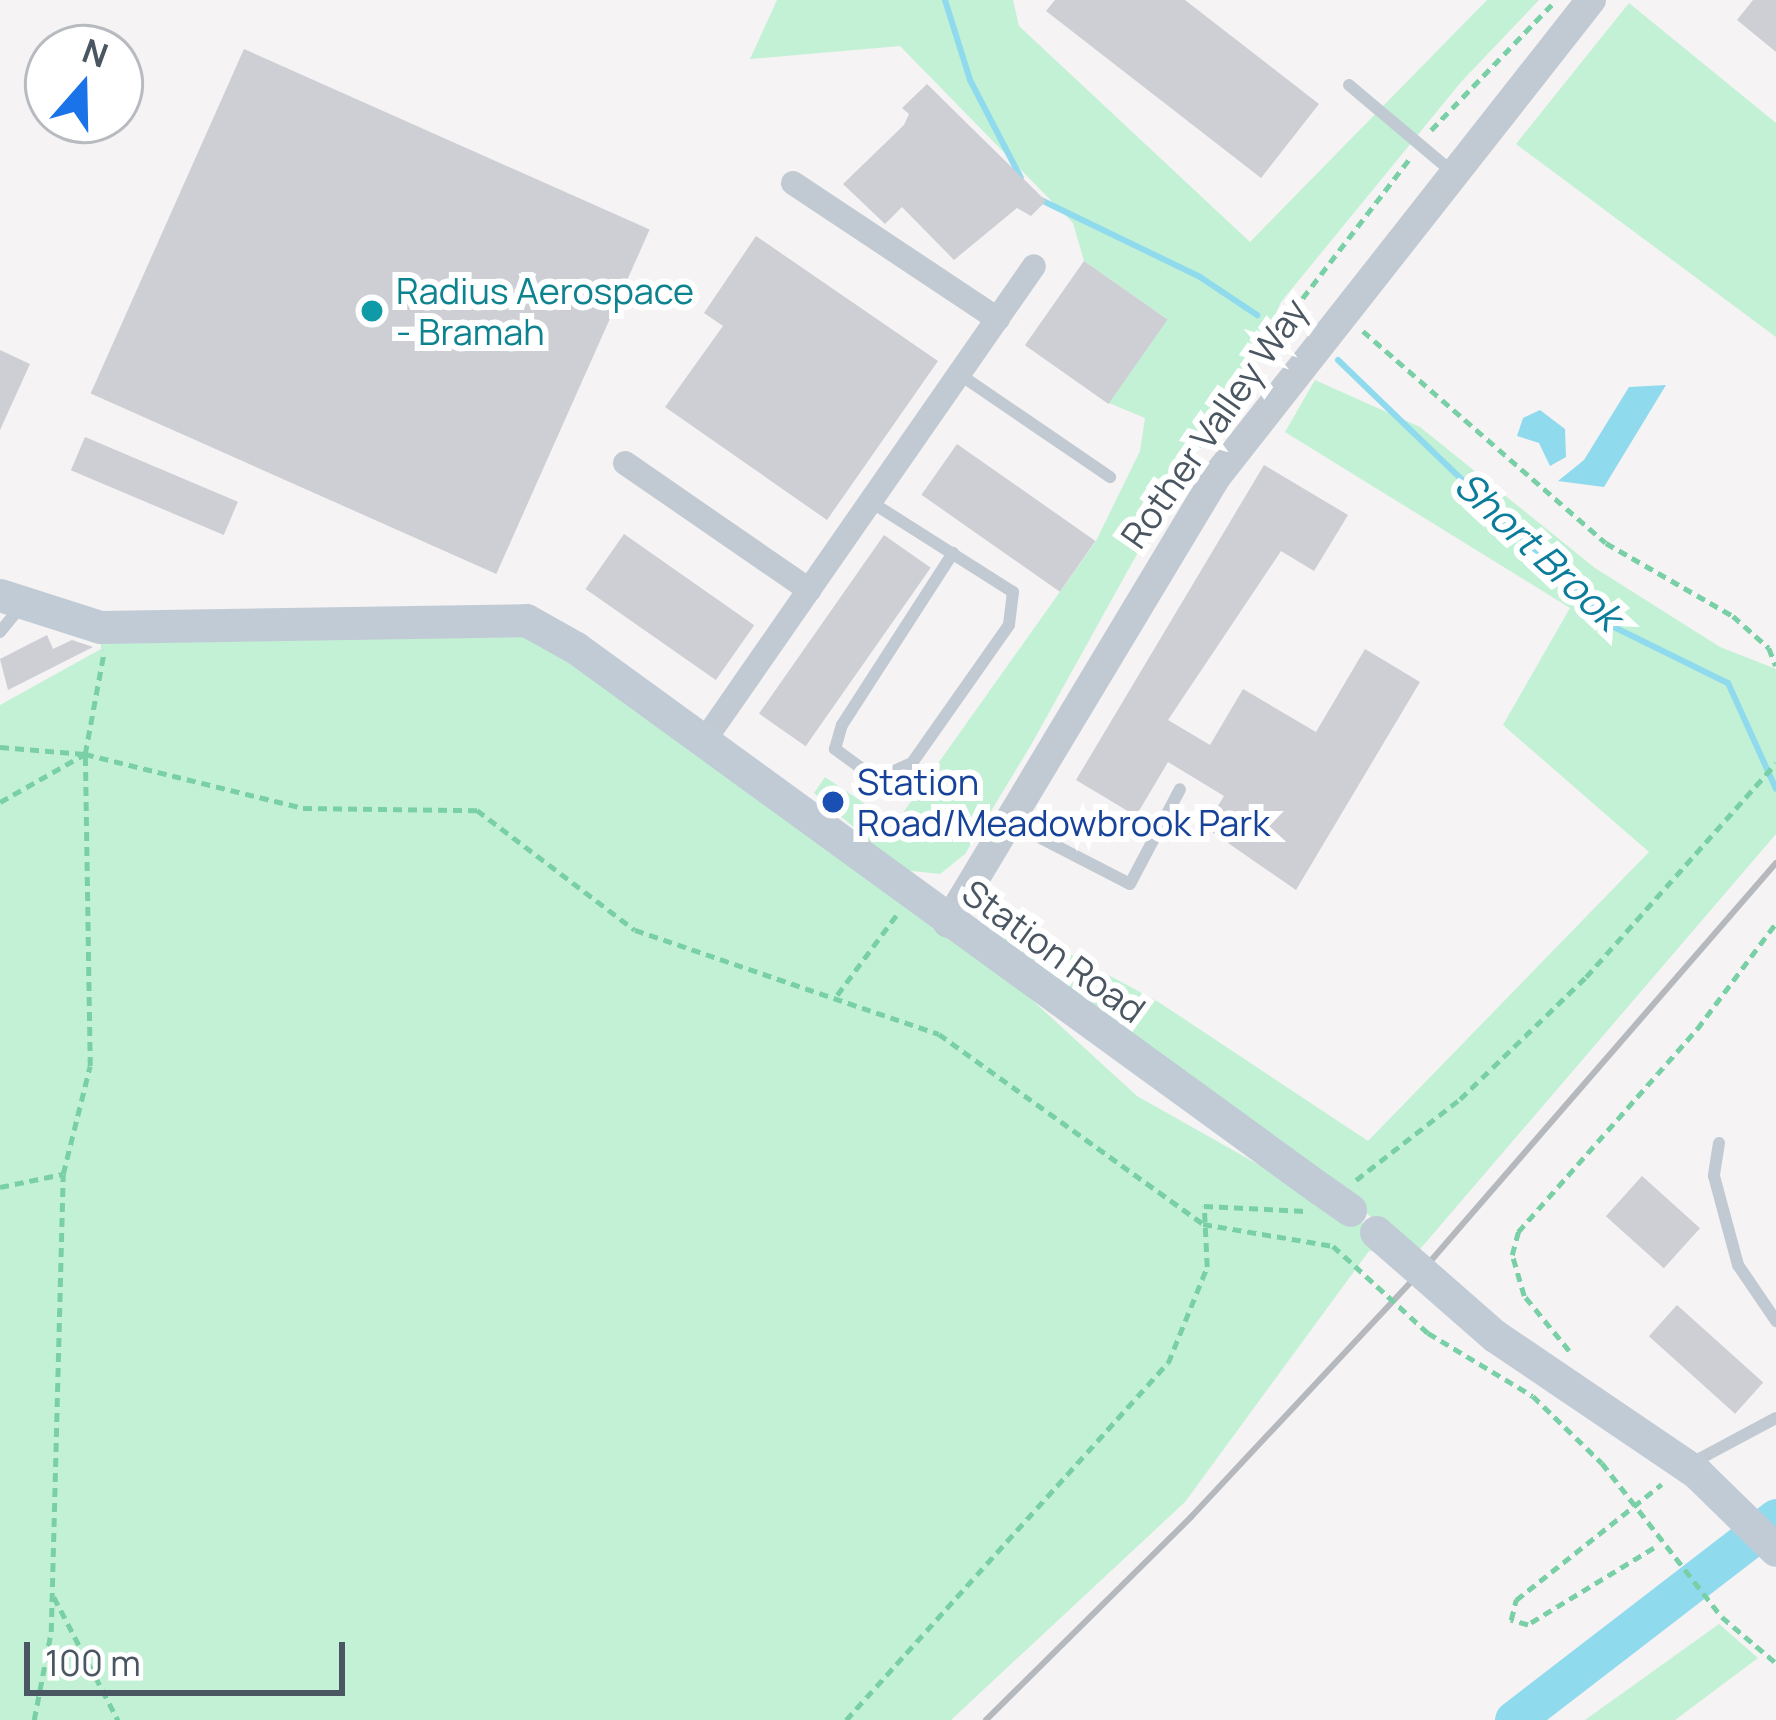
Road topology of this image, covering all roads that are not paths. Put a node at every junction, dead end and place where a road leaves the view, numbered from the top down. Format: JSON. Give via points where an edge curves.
{"nodes":[{"id":1,"x":1591,"y":0,"type":"edge"},
{"id":2,"x":1349,"y":85,"type":"dead end"},
{"id":3,"x":1451,"y":171,"type":"junction"},
{"id":4,"x":793,"y":183,"type":"dead end"},
{"id":5,"x":1034,"y":266,"type":"dead end"},
{"id":6,"x":998,"y":320,"type":"junction"},
{"id":7,"x":959,"y":374,"type":"junction"},
{"id":8,"x":625,"y":463,"type":"dead end"},
{"id":9,"x":1110,"y":477,"type":"dead end"},
{"id":10,"x":871,"y":502,"type":"junction"},
{"id":11,"x":952,"y":554,"type":"junction"},
{"id":12,"x":809,"y":590,"type":"junction"},
{"id":13,"x":12,"y":599,"type":"edge"},
{"id":14,"x":0,"y":632,"type":"edge"},
{"id":15,"x":704,"y":742,"type":"junction"},
{"id":16,"x":1180,"y":789,"type":"dead end"},
{"id":17,"x":1007,"y":820,"type":"junction"},
{"id":18,"x":948,"y":923,"type":"junction"},
{"id":19,"x":1719,"y":1142,"type":"dead end"},
{"id":20,"x":1776,"y":1321,"type":"edge"},
{"id":21,"x":1776,"y":1418,"type":"edge"},
{"id":22,"x":1686,"y":1466,"type":"junction"},
{"id":23,"x":1776,"y":1550,"type":"edge"}],
"edges":[{"from":1,"to":3,"type":"street","name":"Rother Valley Way"},
{"from":2,"to":3,"type":"lane"},
{"from":3,"to":17,"type":"street","name":"Rother Valley Way","via":[[1190,516]]},
{"from":4,"to":6,"type":"street"},
{"from":5,"to":6,"type":"street"},
{"from":6,"to":7,"type":"street"},
{"from":7,"to":9,"type":"lane"},
{"from":7,"to":10,"type":"street"},
{"from":8,"to":12,"type":"street"},
{"from":10,"to":11,"type":"lane"},
{"from":10,"to":12,"type":"street"},
{"from":11,"to":11,"type":"lane","via":[[1013,592],[1009,625],[912,763],[876,779],[835,749],[842,725]]},
{"from":12,"to":15,"type":"street"},
{"from":13,"to":14,"type":"lane"},
{"from":13,"to":15,"type":"main road","name":"Station Road","via":[[109,628],[526,620]]},
{"from":15,"to":18,"type":"main road","name":"Station Road"},
{"from":16,"to":17,"type":"lane","via":[[1130,884]]},
{"from":17,"to":18,"type":"street","name":"Rother Valley Way"},
{"from":18,"to":22,"type":"main road","name":"Station Road","bridge":true,"via":[[1341,1205],[1495,1336]]},
{"from":19,"to":20,"type":"lane","via":[[1714,1176],[1738,1265]]},
{"from":21,"to":22,"type":"lane"},
{"from":22,"to":23,"type":"main road","name":"Station Road"}]}
